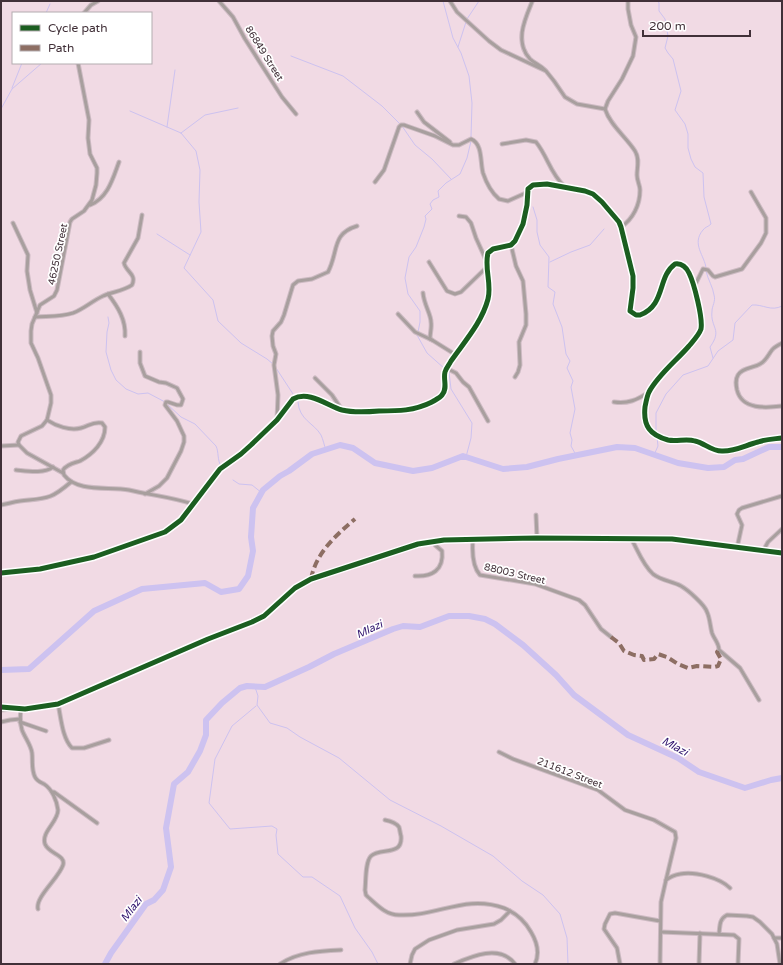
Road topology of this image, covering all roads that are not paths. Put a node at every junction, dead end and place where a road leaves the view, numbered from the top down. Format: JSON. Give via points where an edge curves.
{"nodes":[{"id":1,"x":98,"y":1,"type":"edge"},
{"id":2,"x":220,"y":1,"type":"edge"},
{"id":3,"x":450,"y":1,"type":"edge"},
{"id":4,"x":628,"y":1,"type":"edge"},
{"id":5,"x":532,"y":2,"type":"dead end"},
{"id":6,"x":85,"y":12,"type":"edge"},
{"id":7,"x":78,"y":64,"type":"edge"},
{"id":8,"x":546,"y":71,"type":"junction"},
{"id":9,"x":605,"y":109,"type":"junction"},
{"id":10,"x":417,"y":112,"type":"dead end"},
{"id":11,"x":296,"y":114,"type":"dead end"},
{"id":12,"x":502,"y":144,"type":"dead end"},
{"id":13,"x":453,"y":145,"type":"junction"},
{"id":14,"x":119,"y":162,"type":"dead end"},
{"id":15,"x":375,"y":182,"type":"dead end"},
{"id":16,"x":565,"y":188,"type":"junction"},
{"id":17,"x":528,"y":192,"type":"junction"},
{"id":18,"x":751,"y":192,"type":"dead end"},
{"id":19,"x":88,"y":206,"type":"junction"},
{"id":20,"x":142,"y":215,"type":"dead end"},
{"id":21,"x":459,"y":216,"type":"dead end"},
{"id":22,"x":13,"y":223,"type":"dead end"},
{"id":23,"x":357,"y":226,"type":"dead end"},
{"id":24,"x":621,"y":227,"type":"junction"},
{"id":25,"x":511,"y":245,"type":"junction"},
{"id":26,"x":429,"y":262,"type":"dead end"},
{"id":27,"x":487,"y":262,"type":"junction"},
{"id":28,"x":487,"y":267,"type":"junction"},
{"id":29,"x":694,"y":287,"type":"junction"},
{"id":30,"x":423,"y":293,"type":"dead end"},
{"id":31,"x":108,"y":294,"type":"junction"},
{"id":32,"x":398,"y":314,"type":"dead end"},
{"id":33,"x":36,"y":315,"type":"junction"},
{"id":34,"x":125,"y":336,"type":"dead end"},
{"id":35,"x":432,"y":340,"type":"junction"},
{"id":36,"x":782,"y":343,"type":"edge"},
{"id":37,"x":140,"y":352,"type":"dead end"},
{"id":38,"x":456,"y":355,"type":"junction"},
{"id":39,"x":446,"y":368,"type":"junction"},
{"id":40,"x":315,"y":378,"type":"dead end"},
{"id":41,"x":515,"y":378,"type":"dead end"},
{"id":42,"x":649,"y":392,"type":"junction"},
{"id":43,"x":614,"y":402,"type":"dead end"},
{"id":44,"x":782,"y":406,"type":"edge"},
{"id":45,"x":342,"y":410,"type":"junction"},
{"id":46,"x":47,"y":420,"type":"junction"},
{"id":47,"x":277,"y":420,"type":"junction"},
{"id":48,"x":488,"y":421,"type":"dead end"},
{"id":49,"x":782,"y":438,"type":"edge"},
{"id":50,"x":19,"y":445,"type":"junction"},
{"id":51,"x":1,"y":446,"type":"edge"},
{"id":52,"x":53,"y":467,"type":"junction"},
{"id":53,"x":16,"y":470,"type":"dead end"},
{"id":54,"x":63,"y":472,"type":"junction"},
{"id":55,"x":71,"y":482,"type":"junction"},
{"id":56,"x":145,"y":494,"type":"junction"},
{"id":57,"x":782,"y":496,"type":"edge"},
{"id":58,"x":192,"y":504,"type":"junction"},
{"id":59,"x":1,"y":505,"type":"edge"},
{"id":60,"x":536,"y":515,"type":"dead end"},
{"id":61,"x":782,"y":528,"type":"edge"},
{"id":62,"x":537,"y":538,"type":"junction"},
{"id":63,"x":473,"y":539,"type":"junction"},
{"id":64,"x":632,"y":540,"type":"junction"},
{"id":65,"x":434,"y":541,"type":"junction"},
{"id":66,"x":737,"y":548,"type":"junction"},
{"id":67,"x":763,"y":551,"type":"junction"},
{"id":68,"x":782,"y":553,"type":"edge"},
{"id":69,"x":1,"y":573,"type":"edge"},
{"id":70,"x":415,"y":576,"type":"dead end"},
{"id":71,"x":611,"y":637,"type":"dead end"},
{"id":72,"x":758,"y":700,"type":"dead end"},
{"id":73,"x":58,"y":704,"type":"junction"},
{"id":74,"x":1,"y":707,"type":"edge"},
{"id":75,"x":19,"y":709,"type":"junction"},
{"id":76,"x":1,"y":710,"type":"edge"},
{"id":77,"x":20,"y":719,"type":"junction"},
{"id":78,"x":1,"y":722,"type":"edge"},
{"id":79,"x":46,"y":731,"type":"dead end"},
{"id":80,"x":109,"y":740,"type":"dead end"},
{"id":81,"x":499,"y":752,"type":"dead end"},
{"id":82,"x":52,"y":792,"type":"junction"},
{"id":83,"x":386,"y":820,"type":"dead end"},
{"id":84,"x":97,"y":823,"type":"dead end"},
{"id":85,"x":666,"y":880,"type":"junction"},
{"id":86,"x":730,"y":888,"type":"dead end"},
{"id":87,"x":38,"y":909,"type":"dead end"},
{"id":88,"x":510,"y":911,"type":"junction"},
{"id":89,"x":660,"y":921,"type":"junction"},
{"id":90,"x":661,"y":932,"type":"junction"},
{"id":91,"x":700,"y":933,"type":"junction"},
{"id":92,"x":719,"y":934,"type":"junction"},
{"id":93,"x":774,"y":938,"type":"junction"},
{"id":94,"x":782,"y":938,"type":"edge"},
{"id":95,"x":782,"y":943,"type":"edge"},
{"id":96,"x":777,"y":944,"type":"junction"},
{"id":97,"x":341,"y":950,"type":"dead end"},
{"id":98,"x":280,"y":964,"type":"edge"},
{"id":99,"x":410,"y":964,"type":"edge"},
{"id":100,"x":454,"y":964,"type":"edge"},
{"id":101,"x":515,"y":964,"type":"edge"},
{"id":102,"x":534,"y":964,"type":"edge"},
{"id":103,"x":620,"y":964,"type":"edge"},
{"id":104,"x":660,"y":964,"type":"edge"},
{"id":105,"x":699,"y":964,"type":"edge"},
{"id":106,"x":738,"y":964,"type":"edge"},
{"id":107,"x":780,"y":964,"type":"edge"}],
"edges":[{"from":1,"to":6,"type":"street","via":[[90,5]]},
{"from":2,"to":11,"type":"street","name":"86849 Street","via":[[233,16],[282,97]]},
{"from":3,"to":8,"type":"street","via":[[457,12],[489,41],[512,56]]},
{"from":4,"to":9,"type":"street","via":[[631,25],[636,38],[633,56]]},
{"from":5,"to":8,"type":"street","via":[[522,30],[522,39],[525,53]]},
{"from":7,"to":19,"type":"street","name":"46250 Street","via":[[89,120],[90,154],[97,170],[94,196]]},
{"from":8,"to":9,"type":"street","via":[[565,97],[582,106]]},
{"from":9,"to":24,"type":"street","via":[[635,152],[638,161],[637,177],[640,189],[637,207],[630,219]]},
{"from":10,"to":13,"type":"street","via":[[424,122]]},
{"from":12,"to":16,"type":"street","via":[[526,140],[536,142],[553,174]]},
{"from":13,"to":15,"type":"street","via":[[416,128],[401,125],[384,170]]},
{"from":13,"to":17,"type":"street","via":[[470,139],[476,143],[484,177],[499,199],[508,201]]},
{"from":14,"to":19,"type":"street","via":[[108,190],[97,202]]},
{"from":16,"to":17,"type":"street","via":[[539,184],[530,187]]},
{"from":16,"to":24,"type":"street","via":[[592,194],[602,202]]},
{"from":17,"to":25,"type":"street","via":[[523,224]]},
{"from":18,"to":29,"type":"street","via":[[766,218],[766,233],[761,243],[742,269],[716,277],[703,269]]},
{"from":19,"to":33,"type":"street","name":"46250 Street","via":[[71,220],[59,287],[54,296],[40,306]]},
{"from":20,"to":31,"type":"street","via":[[138,238],[124,263],[132,274],[132,285]]},
{"from":21,"to":27,"type":"street","via":[[466,217],[471,223]]},
{"from":22,"to":33,"type":"street","via":[[28,255],[27,271]]},
{"from":23,"to":47,"type":"street","via":[[345,231],[339,238],[326,273],[298,281],[292,286],[284,315],[273,331],[278,395]]},
{"from":24,"to":29,"type":"street","via":[[632,269],[630,311],[633,314],[640,315],[651,308],[658,298],[668,272],[675,264],[685,267]]},
{"from":25,"to":27,"type":"street","via":[[490,251]]},
{"from":25,"to":41,"type":"street","via":[[523,282],[526,314],[526,325],[519,342],[520,365]]},
{"from":26,"to":28,"type":"street","via":[[445,289],[455,294],[461,292]]},
{"from":27,"to":28,"type":"street"},
{"from":28,"to":38,"type":"street","via":[[487,301],[477,325]]},
{"from":29,"to":42,"type":"street","via":[[702,318],[700,330]]},
{"from":30,"to":35,"type":"street","via":[[431,320]]},
{"from":31,"to":33,"type":"street","via":[[73,313],[61,316]]},
{"from":31,"to":34,"type":"street","via":[[124,321]]},
{"from":32,"to":35,"type":"street","via":[[414,332]]},
{"from":33,"to":46,"type":"street","name":"46250 Street","via":[[31,327],[31,340],[51,395]]},
{"from":35,"to":38,"type":"street"},
{"from":36,"to":44,"type":"street","via":[[760,364],[740,373],[736,383],[740,397],[754,407]]},
{"from":37,"to":56,"type":"street","via":[[140,363],[145,376],[177,388],[183,399],[181,405],[166,402],[165,405],[184,436],[181,451],[164,482]]},
{"from":38,"to":39,"type":"street"},
{"from":39,"to":45,"type":"street","via":[[443,395],[422,407],[400,411]]},
{"from":39,"to":48,"type":"street","via":[[456,373],[469,386]]},
{"from":40,"to":45,"type":"street","via":[[332,395]]},
{"from":42,"to":43,"type":"street","via":[[631,402]]},
{"from":42,"to":49,"type":"street","via":[[645,410],[646,424],[651,432],[668,440],[693,440],[721,451],[736,450],[761,441]]},
{"from":45,"to":47,"type":"street","via":[[308,397],[297,397]]},
{"from":46,"to":50,"type":"street","via":[[42,426],[21,436]]},
{"from":46,"to":54,"type":"street","via":[[71,429],[82,428],[96,422],[102,423],[105,427],[102,439],[95,449],[67,466]]},
{"from":47,"to":58,"type":"street","via":[[241,454],[220,469]]},
{"from":50,"to":51,"type":"street"},
{"from":50,"to":52,"type":"street","via":[[27,453]]},
{"from":52,"to":53,"type":"street","via":[[40,471]]},
{"from":52,"to":54,"type":"street"},
{"from":54,"to":55,"type":"street"},
{"from":55,"to":56,"type":"street"},
{"from":55,"to":59,"type":"street","via":[[46,498]]},
{"from":56,"to":58,"type":"street"},
{"from":57,"to":66,"type":"street","via":[[739,510],[742,528]]},
{"from":58,"to":69,"type":"street","via":[[181,520],[165,532],[94,557],[40,569]]},
{"from":60,"to":62,"type":"street"},
{"from":61,"to":67,"type":"street"},
{"from":62,"to":63,"type":"street"},
{"from":62,"to":64,"type":"street"},
{"from":63,"to":65,"type":"street"},
{"from":63,"to":71,"type":"street","name":"88003 Street","via":[[473,558],[480,575],[535,584],[579,600],[586,605],[601,629]]},
{"from":64,"to":66,"type":"street","via":[[672,540]]},
{"from":64,"to":72,"type":"street","via":[[652,573],[662,580],[684,588],[705,607],[719,650],[740,668]]},
{"from":65,"to":70,"type":"street","via":[[442,551],[440,566],[430,575]]},
{"from":65,"to":73,"type":"street","via":[[311,579],[298,586],[264,616],[252,622]]},
{"from":66,"to":67,"type":"street"},
{"from":67,"to":68,"type":"street"},
{"from":73,"to":75,"type":"street"},
{"from":73,"to":80,"type":"street","via":[[64,732],[72,748],[84,748]]},
{"from":74,"to":75,"type":"street"},
{"from":75,"to":76,"type":"street"},
{"from":75,"to":77,"type":"street"},
{"from":77,"to":78,"type":"street"},
{"from":77,"to":79,"type":"street"},
{"from":77,"to":82,"type":"street","via":[[22,731],[31,749],[35,778]]},
{"from":81,"to":85,"type":"street","name":"211612 Street","via":[[598,790],[625,810],[654,820],[675,832],[676,838]]},
{"from":82,"to":84,"type":"street"},
{"from":82,"to":87,"type":"street","via":[[57,814],[45,841],[48,848],[62,858],[63,864],[57,878],[44,893]]},
{"from":83,"to":88,"type":"street","via":[[399,828],[400,844],[395,850],[371,856],[365,890],[366,895],[384,910],[398,915],[412,915],[484,903]]},
{"from":85,"to":86,"type":"street","via":[[679,874],[692,874],[718,879]]},
{"from":85,"to":89,"type":"street"},
{"from":88,"to":99,"type":"street","via":[[494,924],[457,930],[429,940],[415,949]]},
{"from":88,"to":102,"type":"street","via":[[528,926],[534,937],[537,956]]},
{"from":89,"to":90,"type":"street"},
{"from":89,"to":103,"type":"street","via":[[610,914],[604,929],[617,948]]},
{"from":90,"to":91,"type":"street"},
{"from":90,"to":104,"type":"street"},
{"from":91,"to":92,"type":"street"},
{"from":91,"to":105,"type":"street"},
{"from":92,"to":93,"type":"street","via":[[720,921],[723,917],[747,916],[760,922]]},
{"from":92,"to":106,"type":"street","via":[[731,934],[739,939]]},
{"from":93,"to":94,"type":"street"},
{"from":93,"to":96,"type":"street"},
{"from":95,"to":96,"type":"street"},
{"from":96,"to":107,"type":"street"},
{"from":97,"to":98,"type":"street","via":[[310,952]]},
{"from":100,"to":101,"type":"street","via":[[491,952],[505,955]]}]}
